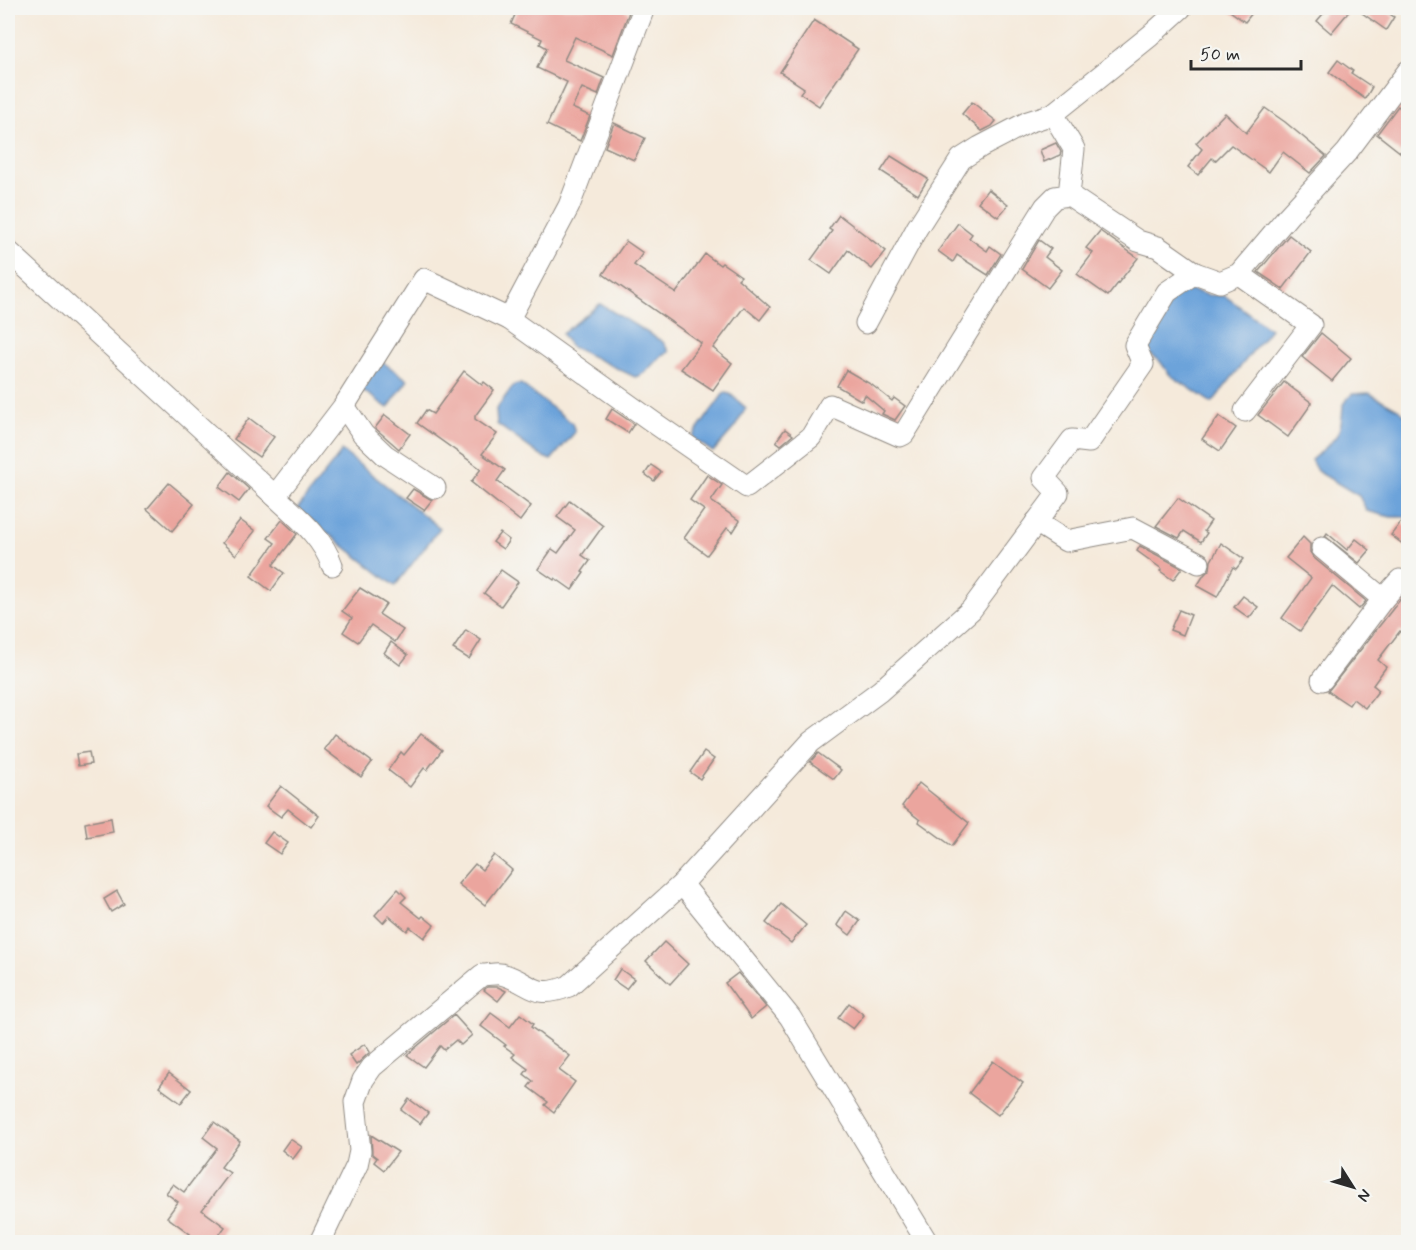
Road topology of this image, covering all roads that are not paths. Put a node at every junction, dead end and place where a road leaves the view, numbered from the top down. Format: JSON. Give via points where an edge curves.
{"nodes":[{"id":1,"x":644,"y":8,"type":"edge"},
{"id":2,"x":1181,"y":8,"type":"edge"},
{"id":3,"x":1408,"y":71,"type":"edge"},
{"id":4,"x":1053,"y":114,"type":"junction"},
{"id":5,"x":1069,"y":195,"type":"junction"},
{"id":6,"x":11,"y":261,"type":"edge"},
{"id":7,"x":1195,"y":273,"type":"junction"},
{"id":8,"x":1239,"y":274,"type":"junction"},
{"id":9,"x":509,"y":319,"type":"junction"},
{"id":10,"x":866,"y":323,"type":"dead end"},
{"id":11,"x":344,"y":405,"type":"junction"},
{"id":12,"x":1245,"y":411,"type":"dead end"},
{"id":13,"x":435,"y":488,"type":"dead end"},
{"id":14,"x":275,"y":496,"type":"junction"},
{"id":15,"x":1036,"y":522,"type":"junction"},
{"id":16,"x":1322,"y":548,"type":"dead end"},
{"id":17,"x":1199,"y":563,"type":"dead end"},
{"id":18,"x":332,"y":565,"type":"dead end"},
{"id":19,"x":1408,"y":585,"type":"edge"},
{"id":20,"x":1383,"y":599,"type":"junction"},
{"id":21,"x":1322,"y":680,"type":"dead end"},
{"id":22,"x":682,"y":884,"type":"junction"},
{"id":23,"x":320,"y":1242,"type":"edge"},
{"id":24,"x":927,"y":1242,"type":"edge"}],
"edges":[{"from":1,"to":9,"type":"street","via":[[569,206]]},
{"from":2,"to":4,"type":"street"},
{"from":3,"to":8,"type":"street","via":[[1347,152]]},
{"from":4,"to":5,"type":"street","via":[[1074,149]]},
{"from":4,"to":10,"type":"street","via":[[1028,122],[961,159],[917,228]]},
{"from":5,"to":7,"type":"street"},
{"from":5,"to":9,"type":"street","via":[[1055,197],[1045,207],[904,435],[830,405],[811,436],[747,487]]},
{"from":6,"to":14,"type":"street"},
{"from":7,"to":8,"type":"street","via":[[1220,282]]},
{"from":7,"to":15,"type":"street","via":[[1167,292],[1135,345],[1143,364],[1089,442],[1072,440],[1044,478],[1058,493]]},
{"from":8,"to":12,"type":"street","via":[[1311,325]]},
{"from":9,"to":11,"type":"street","via":[[424,279]]},
{"from":11,"to":13,"type":"street","via":[[363,434],[378,448]]},
{"from":11,"to":14,"type":"street"},
{"from":14,"to":18,"type":"street","via":[[318,538]]},
{"from":15,"to":17,"type":"street","via":[[1066,541],[1133,528]]},
{"from":15,"to":22,"type":"street","via":[[971,610],[880,692],[811,742]]},
{"from":16,"to":20,"type":"street"},
{"from":19,"to":20,"type":"street","via":[[1400,580]]},
{"from":20,"to":21,"type":"street"},
{"from":22,"to":23,"type":"street","via":[[569,986],[553,993],[538,992],[500,974],[482,975],[372,1066],[355,1102],[360,1151],[357,1165]]},
{"from":22,"to":24,"type":"street","via":[[790,1017]]}]}
